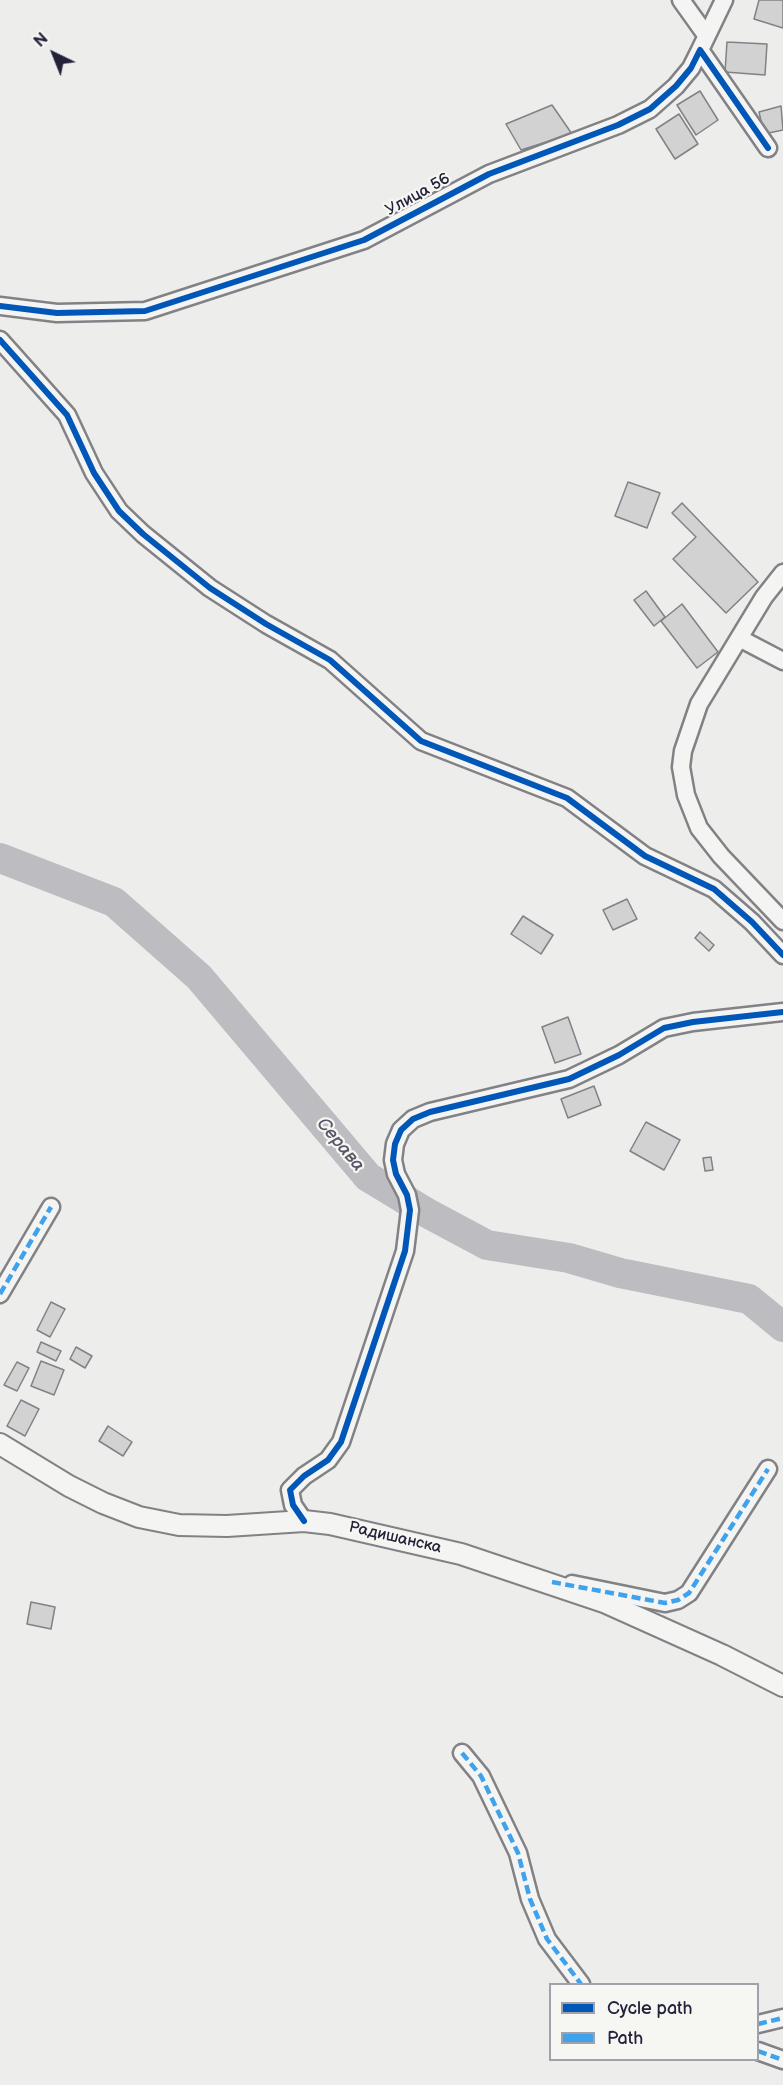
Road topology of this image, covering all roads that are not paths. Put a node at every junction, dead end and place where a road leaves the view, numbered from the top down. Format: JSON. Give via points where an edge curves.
{"nodes":[{"id":1,"x":681,"y":0,"type":"edge"},
{"id":2,"x":724,"y":0,"type":"edge"},
{"id":3,"x":703,"y":43,"type":"junction"},
{"id":4,"x":768,"y":148,"type":"dead end"},
{"id":5,"x":0,"y":306,"type":"edge"},
{"id":6,"x":0,"y":340,"type":"edge"},
{"id":7,"x":783,"y":573,"type":"edge"},
{"id":8,"x":739,"y":638,"type":"junction"},
{"id":9,"x":783,"y":662,"type":"edge"},
{"id":10,"x":783,"y":921,"type":"edge"},
{"id":11,"x":783,"y":955,"type":"edge"},
{"id":12,"x":783,"y":1012,"type":"edge"},
{"id":13,"x":51,"y":1207,"type":"dead end"},
{"id":14,"x":0,"y":1294,"type":"edge"},
{"id":15,"x":0,"y":1444,"type":"edge"},
{"id":16,"x":768,"y":1469,"type":"dead end"},
{"id":17,"x":304,"y":1521,"type":"junction"},
{"id":18,"x":552,"y":1582,"type":"junction"},
{"id":19,"x":783,"y":1686,"type":"edge"},
{"id":20,"x":462,"y":1753,"type":"dead end"},
{"id":21,"x":580,"y":1983,"type":"edge"},
{"id":22,"x":783,"y":2018,"type":"edge"},
{"id":23,"x":759,"y":2024,"type":"edge"},
{"id":24,"x":759,"y":2051,"type":"edge"},
{"id":25,"x":783,"y":2060,"type":"edge"}],
"edges":[{"from":1,"to":3,"type":"street"},
{"from":2,"to":3,"type":"street","name":"Улица 56"},
{"from":3,"to":4,"type":"street"},
{"from":3,"to":5,"type":"street","name":"Улица 56","via":[[691,68],[650,109],[489,174],[364,240],[146,311],[57,313]]},
{"from":6,"to":11,"type":"street","via":[[67,415],[94,473],[119,511],[210,588],[316,650],[421,741],[567,798],[650,859],[714,889]]},
{"from":7,"to":8,"type":"street"},
{"from":8,"to":9,"type":"street"},
{"from":8,"to":10,"type":"street","via":[[699,704],[683,751],[682,779],[699,828]]},
{"from":12,"to":17,"type":"street","via":[[664,1028],[569,1079],[430,1112],[413,1119],[401,1130],[393,1160],[410,1210],[405,1251],[341,1442],[328,1460],[290,1490],[293,1505]]},
{"from":13,"to":14,"type":"street"},
{"from":15,"to":17,"type":"street","name":"Радишанска","via":[[69,1486],[140,1516],[179,1525]]},
{"from":16,"to":18,"type":"street","via":[[689,1593],[678,1600],[665,1603]]},
{"from":17,"to":18,"type":"street","name":"Радишанска","via":[[391,1536]]},
{"from":18,"to":19,"type":"street","name":"Радишанска","via":[[645,1620]]},
{"from":20,"to":21,"type":"street","via":[[480,1776],[518,1853],[530,1899],[547,1939]]},
{"from":22,"to":23,"type":"street"},
{"from":24,"to":25,"type":"street"}]}
